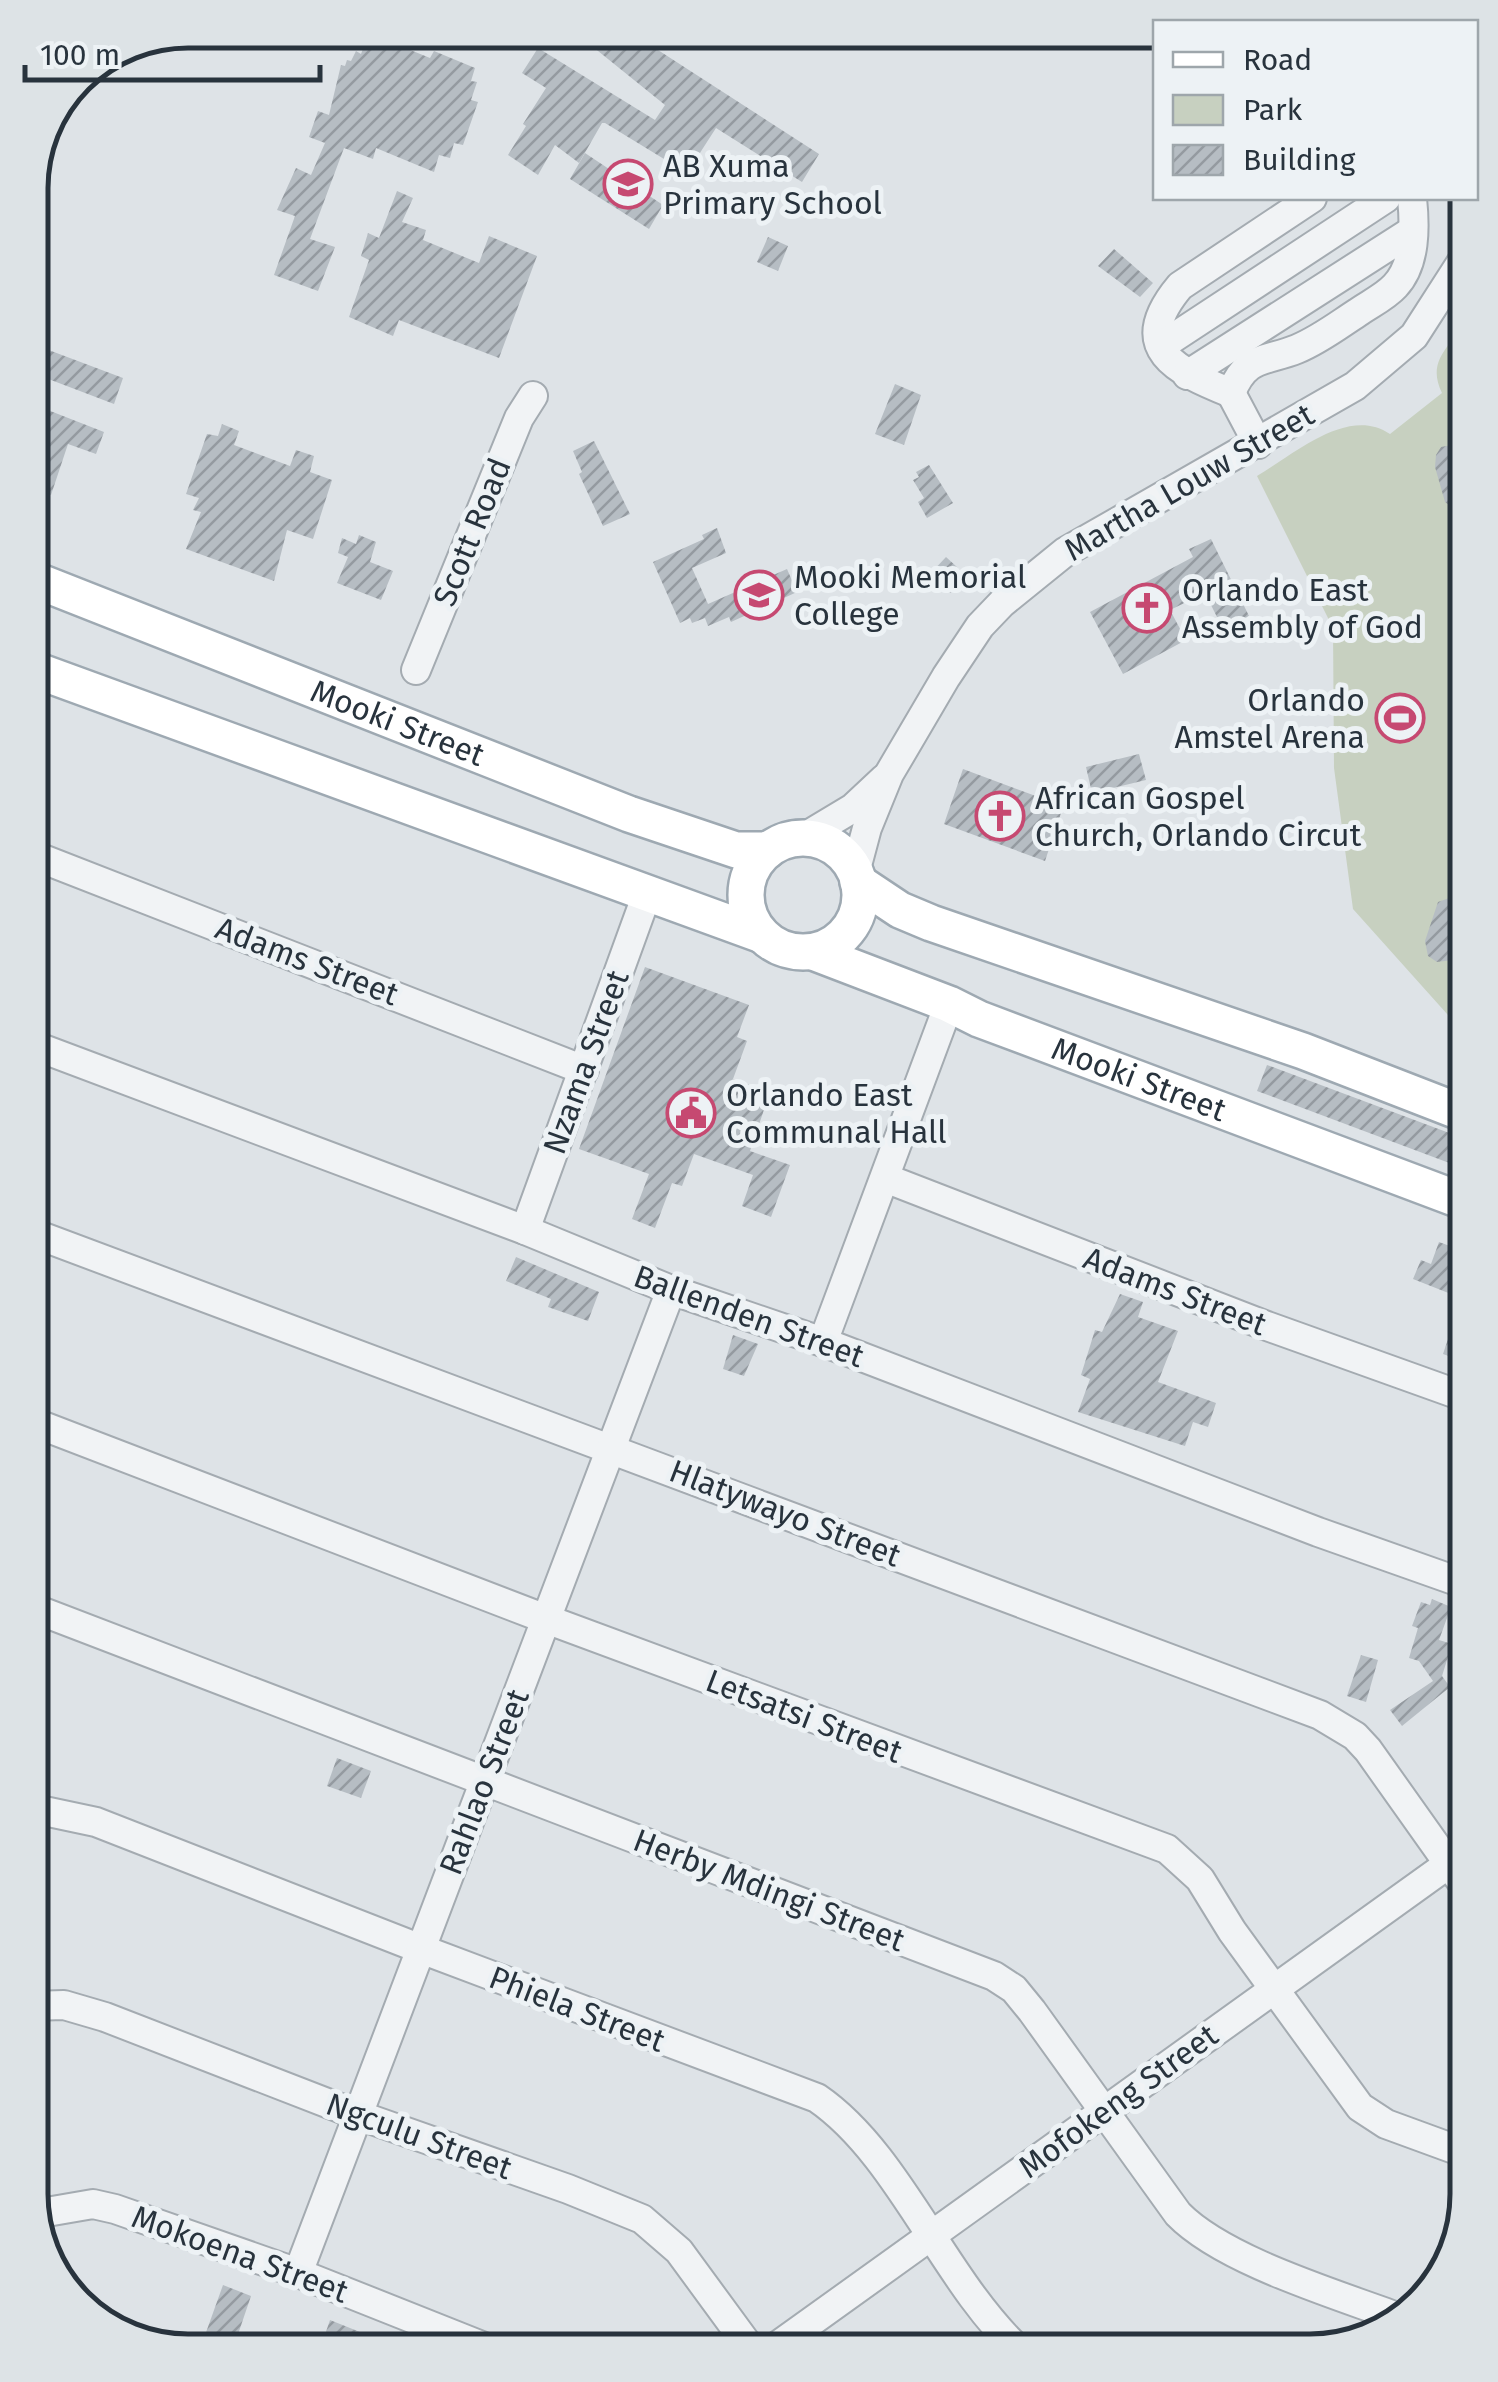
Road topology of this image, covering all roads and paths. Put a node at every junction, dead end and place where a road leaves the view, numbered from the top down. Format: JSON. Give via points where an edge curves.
{"nodes":[{"id":1,"x":1309,"y":200,"type":"edge"},
{"id":2,"x":1383,"y":200,"type":"edge"},
{"id":3,"x":1412,"y":200,"type":"edge"},
{"id":4,"x":1412,"y":231,"type":"junction"},
{"id":5,"x":1450,"y":280,"type":"edge"},
{"id":6,"x":1161,"y":346,"type":"junction"},
{"id":7,"x":1187,"y":376,"type":"junction"},
{"id":8,"x":1231,"y":393,"type":"junction"},
{"id":9,"x":533,"y":396,"type":"dead end"},
{"id":10,"x":1258,"y":444,"type":"junction"},
{"id":11,"x":48,"y":585,"type":"edge"},
{"id":12,"x":416,"y":670,"type":"dead end"},
{"id":13,"x":48,"y":675,"type":"edge"},
{"id":14,"x":888,"y":774,"type":"junction"},
{"id":15,"x":803,"y":838,"type":"junction"},
{"id":16,"x":768,"y":850,"type":"junction"},
{"id":17,"x":48,"y":861,"type":"edge"},
{"id":18,"x":857,"y":878,"type":"junction"},
{"id":19,"x":647,"y":894,"type":"junction"},
{"id":20,"x":762,"y":935,"type":"junction"},
{"id":21,"x":813,"y":952,"type":"junction"},
{"id":22,"x":948,"y":1004,"type":"junction"},
{"id":23,"x":48,"y":1051,"type":"edge"},
{"id":24,"x":584,"y":1070,"type":"junction"},
{"id":25,"x":1450,"y":1108,"type":"edge"},
{"id":26,"x":884,"y":1178,"type":"junction"},
{"id":27,"x":1450,"y":1196,"type":"edge"},
{"id":28,"x":525,"y":1230,"type":"junction"},
{"id":29,"x":47,"y":1238,"type":"edge"},
{"id":30,"x":671,"y":1290,"type":"junction"},
{"id":31,"x":822,"y":1342,"type":"junction"},
{"id":32,"x":1450,"y":1392,"type":"edge"},
{"id":33,"x":47,"y":1428,"type":"edge"},
{"id":34,"x":611,"y":1448,"type":"junction"},
{"id":35,"x":1450,"y":1580,"type":"edge"},
{"id":36,"x":47,"y":1615,"type":"edge"},
{"id":37,"x":546,"y":1619,"type":"junction"},
{"id":38,"x":485,"y":1780,"type":"junction"},
{"id":39,"x":47,"y":1812,"type":"edge"},
{"id":40,"x":1450,"y":1847,"type":"edge"},
{"id":41,"x":1450,"y":1863,"type":"edge"},
{"id":42,"x":421,"y":1950,"type":"junction"},
{"id":43,"x":1273,"y":1989,"type":"junction"},
{"id":44,"x":47,"y":2005,"type":"edge"},
{"id":45,"x":1106,"y":2110,"type":"junction"},
{"id":46,"x":358,"y":2116,"type":"junction"},
{"id":47,"x":1450,"y":2147,"type":"edge"},
{"id":48,"x":49,"y":2211,"type":"edge"},
{"id":49,"x":930,"y":2236,"type":"junction"},
{"id":50,"x":298,"y":2273,"type":"junction"},
{"id":51,"x":1385,"y":2313,"type":"edge"},
{"id":52,"x":452,"y":2334,"type":"edge"},
{"id":53,"x":740,"y":2334,"type":"edge"},
{"id":54,"x":794,"y":2334,"type":"edge"},
{"id":55,"x":1004,"y":2334,"type":"edge"}],
"edges":[{"from":1,"to":6,"type":"street","via":[[1180,286],[1158,326]]},
{"from":2,"to":6,"type":"street"},
{"from":3,"to":4,"type":"street"},
{"from":4,"to":7,"type":"street"},
{"from":4,"to":8,"type":"street","via":[[1408,262],[1395,286],[1322,338],[1250,363]]},
{"from":5,"to":10,"type":"street","name":"Martha Louw Street","via":[[1414,336],[1355,386]]},
{"from":6,"to":7,"type":"street"},
{"from":7,"to":8,"type":"street"},
{"from":8,"to":10,"type":"street"},
{"from":9,"to":12,"type":"street","name":"Scott Road"},
{"from":10,"to":14,"type":"street","name":"Martha Louw Street","via":[[1023,583],[980,626]]},
{"from":11,"to":16,"type":"main road","name":"Mooki Street","via":[[629,814],[736,850]]},
{"from":13,"to":19,"type":"main road"},
{"from":14,"to":15,"type":"street","name":"Martha Louw Street","via":[[853,808]]},
{"from":14,"to":18,"type":"street","name":"Martha Louw Street"},
{"from":15,"to":16,"type":"main road"},
{"from":15,"to":18,"type":"main road","via":[[835,848]]},
{"from":16,"to":20,"type":"main road","via":[[747,885],[748,911]]},
{"from":17,"to":24,"type":"street","name":"Adams Street"},
{"from":18,"to":21,"type":"main road","via":[[860,898],[852,924],[830,946]]},
{"from":18,"to":25,"type":"main road","via":[[931,923]]},
{"from":19,"to":20,"type":"main road"},
{"from":19,"to":24,"type":"street","name":"Nzama Street"},
{"from":20,"to":21,"type":"main road"},
{"from":21,"to":22,"type":"main road","name":"Mooki Street"},
{"from":22,"to":26,"type":"street"},
{"from":22,"to":27,"type":"main road","name":"Mooki Street"},
{"from":23,"to":28,"type":"street","name":"Ballenden Street"},
{"from":24,"to":28,"type":"street","name":"Nzama Street"},
{"from":26,"to":31,"type":"street"},
{"from":26,"to":32,"type":"street","name":"Adams Street"},
{"from":28,"to":30,"type":"street","name":"Ballenden Street"},
{"from":29,"to":34,"type":"street","name":"Hlatywayo Street"},
{"from":30,"to":31,"type":"street","name":"Ballenden Street"},
{"from":30,"to":34,"type":"street","name":"Rahlao Street"},
{"from":31,"to":35,"type":"street","name":"Ballenden Street"},
{"from":33,"to":37,"type":"street","name":"Letsatsi Street"},
{"from":34,"to":37,"type":"street","name":"Rahlao Street"},
{"from":34,"to":40,"type":"street","name":"Hlatywayo Street","via":[[1320,1716],[1368,1750]]},
{"from":36,"to":38,"type":"street","name":"Herby Mdingi Street"},
{"from":37,"to":38,"type":"street","name":"Rahlao Street"},
{"from":37,"to":43,"type":"street","name":"Letsatsi Street","via":[[1167,1848],[1200,1879]]},
{"from":38,"to":42,"type":"street","name":"Rahlao Street"},
{"from":38,"to":45,"type":"street","name":"Herby Mdingi Street","via":[[994,1976],[1014,1989]]},
{"from":39,"to":42,"type":"street","name":"Phiela Street","via":[[96,1822]]},
{"from":41,"to":43,"type":"street","name":"Mofokeng Street"},
{"from":42,"to":46,"type":"street","name":"Rahlao Street"},
{"from":42,"to":49,"type":"street","name":"Phiela Street","via":[[817,2098],[856,2134]]},
{"from":43,"to":45,"type":"street","name":"Mofokeng Street"},
{"from":43,"to":47,"type":"street","name":"Letsatsi Street","via":[[1360,2106],[1386,2124]]},
{"from":44,"to":46,"type":"street","name":"Ngculu Street","via":[[105,2017]]},
{"from":45,"to":49,"type":"street","name":"Mofokeng Street"},
{"from":45,"to":51,"type":"street","name":"Herby Mdingi Street","via":[[1196,2233]]},
{"from":46,"to":50,"type":"street","name":"Rahlao Street"},
{"from":46,"to":53,"type":"street","name":"Ngculu Street","via":[[642,2218],[679,2251]]},
{"from":48,"to":50,"type":"street","name":"Mokoena Street","via":[[93,2204]]},
{"from":49,"to":54,"type":"street","name":"Mofokeng Street"},
{"from":49,"to":55,"type":"street","name":"Phiela Street"},
{"from":50,"to":52,"type":"street","name":"Mokoena Street"}]}
